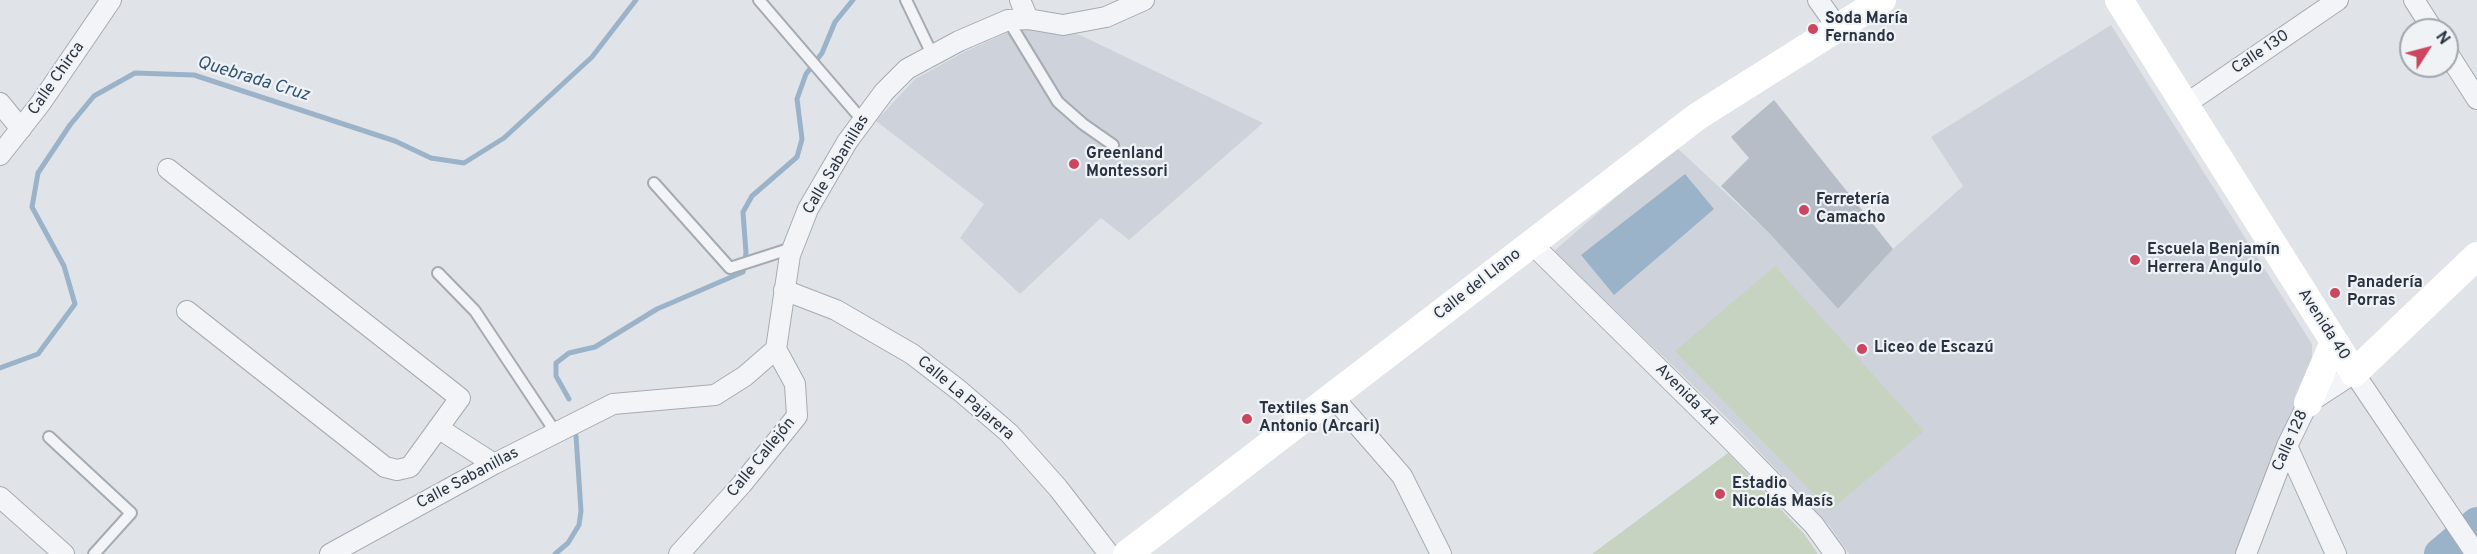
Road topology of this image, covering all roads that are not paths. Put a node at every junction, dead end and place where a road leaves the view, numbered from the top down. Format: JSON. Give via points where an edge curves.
{"nodes":[{"id":1,"x":111,"y":0,"type":"edge"},
{"id":2,"x":759,"y":0,"type":"edge"},
{"id":3,"x":906,"y":0,"type":"edge"},
{"id":4,"x":1020,"y":0,"type":"edge"},
{"id":5,"x":1144,"y":0,"type":"edge"},
{"id":6,"x":1818,"y":0,"type":"edge"},
{"id":7,"x":1882,"y":0,"type":"edge"},
{"id":8,"x":2119,"y":0,"type":"edge"},
{"id":9,"x":2338,"y":0,"type":"edge"},
{"id":10,"x":2414,"y":0,"type":"edge"},
{"id":11,"x":2425,"y":18,"type":"edge"},
{"id":12,"x":1028,"y":19,"type":"junction"},
{"id":13,"x":1008,"y":20,"type":"junction"},
{"id":14,"x":1838,"y":28,"type":"junction"},
{"id":15,"x":932,"y":54,"type":"junction"},
{"id":16,"x":2459,"y":71,"type":"edge"},
{"id":17,"x":2477,"y":99,"type":"edge"},
{"id":18,"x":0,"y":103,"type":"edge"},
{"id":19,"x":2183,"y":106,"type":"junction"},
{"id":20,"x":863,"y":121,"type":"junction"},
{"id":21,"x":21,"y":129,"type":"junction"},
{"id":22,"x":1113,"y":145,"type":"dead end"},
{"id":23,"x":0,"y":156,"type":"edge"},
{"id":24,"x":168,"y":169,"type":"dead end"},
{"id":25,"x":654,"y":183,"type":"dead end"},
{"id":26,"x":1531,"y":243,"type":"junction"},
{"id":27,"x":792,"y":248,"type":"junction"},
{"id":28,"x":2477,"y":256,"type":"edge"},
{"id":29,"x":438,"y":273,"type":"dead end"},
{"id":30,"x":784,"y":290,"type":"junction"},
{"id":31,"x":186,"y":311,"type":"dead end"},
{"id":32,"x":2334,"y":342,"type":"junction"},
{"id":33,"x":776,"y":349,"type":"junction"},
{"id":34,"x":2354,"y":373,"type":"junction"},
{"id":35,"x":1334,"y":398,"type":"junction"},
{"id":36,"x":2308,"y":403,"type":"junction"},
{"id":37,"x":438,"y":428,"type":"junction"},
{"id":38,"x":556,"y":433,"type":"junction"},
{"id":39,"x":49,"y":437,"type":"dead end"},
{"id":40,"x":2288,"y":446,"type":"junction"},
{"id":41,"x":494,"y":464,"type":"junction"},
{"id":42,"x":0,"y":498,"type":"edge"},
{"id":43,"x":64,"y":554,"type":"edge"},
{"id":44,"x":94,"y":554,"type":"edge"},
{"id":45,"x":330,"y":554,"type":"edge"},
{"id":46,"x":679,"y":554,"type":"edge"},
{"id":47,"x":1109,"y":554,"type":"edge"},
{"id":48,"x":1127,"y":554,"type":"edge"},
{"id":49,"x":1441,"y":554,"type":"edge"},
{"id":50,"x":1835,"y":554,"type":"edge"},
{"id":51,"x":2247,"y":554,"type":"edge"},
{"id":52,"x":2336,"y":554,"type":"edge"},
{"id":53,"x":2476,"y":554,"type":"edge"}],
"edges":[{"from":1,"to":21,"type":"street","name":"Calle Chirca"},
{"from":2,"to":20,"type":"lane"},
{"from":3,"to":15,"type":"lane"},
{"from":4,"to":12,"type":"street"},
{"from":5,"to":12,"type":"street","name":"Calle Sabanillas","via":[[1106,17],[1063,25]]},
{"from":6,"to":14,"type":"street"},
{"from":7,"to":14,"type":"main road","name":"Calle del Llano"},
{"from":8,"to":19,"type":"main road","name":"Avenida 40"},
{"from":9,"to":19,"type":"street","name":"Calle 130"},
{"from":10,"to":11,"type":"street"},
{"from":12,"to":13,"type":"street","name":"Calle Sabanillas"},
{"from":13,"to":15,"type":"street","name":"Calle Sabanillas"},
{"from":13,"to":22,"type":"lane","via":[[1058,102]]},
{"from":14,"to":26,"type":"main road","name":"Calle del Llano","via":[[1698,116]]},
{"from":15,"to":20,"type":"street","name":"Calle Sabanillas","via":[[907,69]]},
{"from":16,"to":17,"type":"street"},
{"from":18,"to":21,"type":"street"},
{"from":19,"to":32,"type":"main road","name":"Avenida 40"},
{"from":20,"to":27,"type":"street","name":"Calle Sabanillas","via":[[808,209]]},
{"from":21,"to":23,"type":"street","name":"Calle Chirca"},
{"from":24,"to":37,"type":"street","via":[[460,398]]},
{"from":25,"to":27,"type":"lane","via":[[730,268]]},
{"from":26,"to":35,"type":"main road","name":"Calle del Llano"},
{"from":26,"to":50,"type":"street","name":"Avenida 44","via":[[1728,437],[1814,525]]},
{"from":27,"to":30,"type":"street","name":"Calle Sabanillas"},
{"from":28,"to":34,"type":"main road","name":"Calle 128"},
{"from":29,"to":38,"type":"lane","via":[[474,311]]},
{"from":30,"to":33,"type":"street","name":"Calle Sabanillas"},
{"from":30,"to":47,"type":"street","name":"Calle La Pajarera","via":[[836,310],[912,354],[960,391],[1009,433]]},
{"from":31,"to":37,"type":"street","via":[[385,467],[410,467]]},
{"from":32,"to":34,"type":"main road","name":"Avenida 40"},
{"from":32,"to":36,"type":"main road"},
{"from":33,"to":38,"type":"street","name":"Calle Sabanillas","via":[[715,395],[613,405]]},
{"from":33,"to":46,"type":"street","name":"Calle Callejón","via":[[795,384],[797,416]]},
{"from":34,"to":36,"type":"street","name":"Calle 128"},
{"from":34,"to":53,"type":"street","name":"Avenida 40"},
{"from":35,"to":48,"type":"main road","name":"Calle del Llano"},
{"from":35,"to":49,"type":"street","via":[[1402,476]]},
{"from":36,"to":40,"type":"street","name":"Calle 128"},
{"from":37,"to":41,"type":"street"},
{"from":38,"to":41,"type":"street","name":"Calle Sabanillas"},
{"from":39,"to":44,"type":"lane","via":[[131,513]]},
{"from":40,"to":51,"type":"street","name":"Calle 128"},
{"from":40,"to":52,"type":"street"},
{"from":41,"to":45,"type":"street","name":"Calle Sabanillas"},
{"from":42,"to":43,"type":"street"}]}
